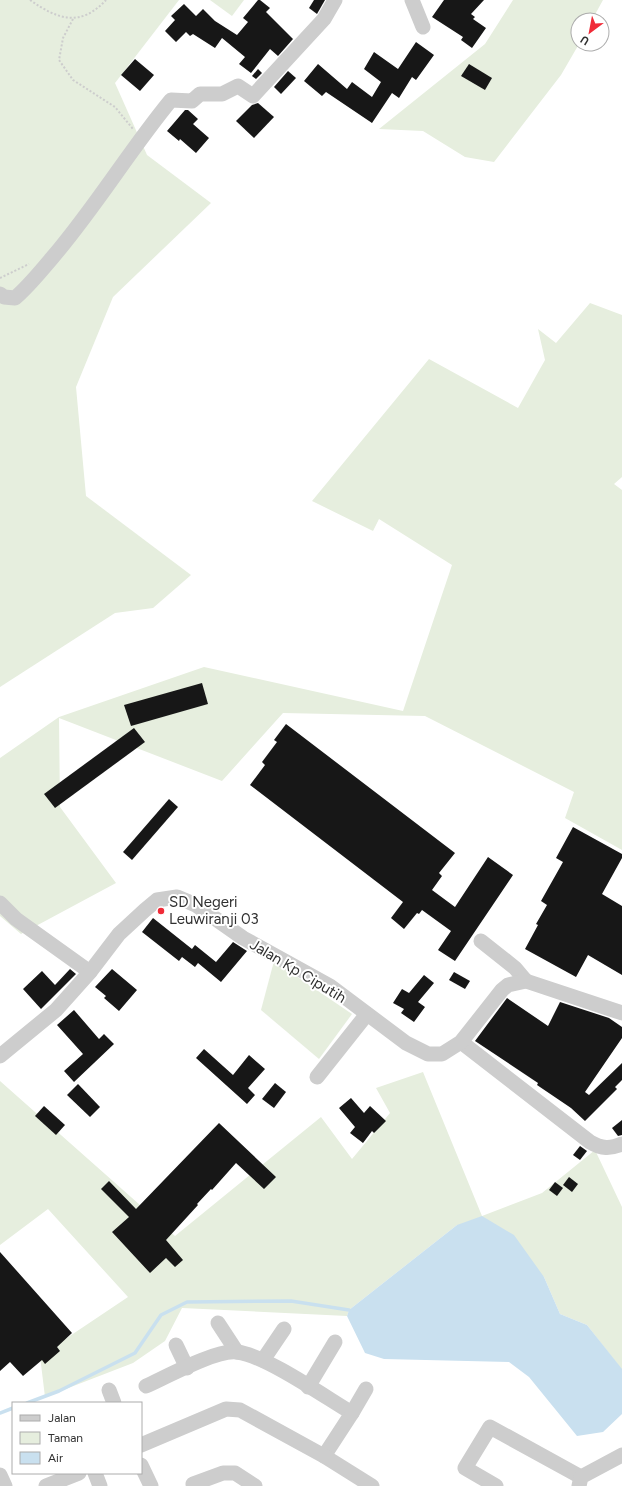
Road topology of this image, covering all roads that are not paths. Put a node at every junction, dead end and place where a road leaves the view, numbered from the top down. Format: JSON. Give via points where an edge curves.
{"nodes":[{"id":1,"x":335,"y":0,"type":"edge"},
{"id":2,"x":412,"y":0,"type":"edge"},
{"id":3,"x":423,"y":27,"type":"dead end"},
{"id":4,"x":0,"y":294,"type":"edge"},
{"id":5,"x":0,"y":903,"type":"edge"},
{"id":6,"x":481,"y":941,"type":"dead end"},
{"id":7,"x":90,"y":972,"type":"junction"},
{"id":8,"x":526,"y":981,"type":"junction"},
{"id":9,"x":622,"y":1013,"type":"edge"},
{"id":10,"x":367,"y":1014,"type":"junction"},
{"id":11,"x":461,"y":1042,"type":"junction"},
{"id":12,"x":0,"y":1056,"type":"edge"},
{"id":13,"x":317,"y":1077,"type":"dead end"},
{"id":14,"x":622,"y":1144,"type":"edge"},
{"id":15,"x":218,"y":1323,"type":"dead end"},
{"id":16,"x":284,"y":1329,"type":"dead end"},
{"id":17,"x":335,"y":1342,"type":"dead end"},
{"id":18,"x":176,"y":1345,"type":"dead end"},
{"id":19,"x":237,"y":1352,"type":"junction"},
{"id":20,"x":263,"y":1360,"type":"junction"},
{"id":21,"x":187,"y":1368,"type":"junction"},
{"id":22,"x":146,"y":1386,"type":"dead end"},
{"id":23,"x":308,"y":1387,"type":"junction"},
{"id":24,"x":366,"y":1389,"type":"dead end"},
{"id":25,"x":352,"y":1413,"type":"junction"},
{"id":26,"x":142,"y":1445,"type":"edge"},
{"id":27,"x":622,"y":1455,"type":"edge"},
{"id":28,"x":324,"y":1456,"type":"junction"},
{"id":29,"x":142,"y":1467,"type":"edge"},
{"id":30,"x":0,"y":1474,"type":"edge"},
{"id":31,"x":76,"y":1474,"type":"edge"},
{"id":32,"x":95,"y":1474,"type":"edge"},
{"id":33,"x":50,"y":1482,"type":"edge"},
{"id":34,"x":580,"y":1482,"type":"edge"},
{"id":35,"x":193,"y":1484,"type":"dead end"},
{"id":36,"x":4,"y":1486,"type":"edge"},
{"id":37,"x":100,"y":1486,"type":"edge"},
{"id":38,"x":151,"y":1486,"type":"edge"},
{"id":39,"x":255,"y":1486,"type":"edge"},
{"id":40,"x":372,"y":1486,"type":"edge"},
{"id":41,"x":496,"y":1486,"type":"edge"}],
"edges":[{"from":1,"to":4,"type":"street","via":[[324,19],[253,96],[238,86],[222,94],[200,94],[192,100],[170,100],[140,137],[73,233],[25,289],[15,298]]},
{"from":2,"to":3,"type":"street"},
{"from":5,"to":7,"type":"street","via":[[16,919]]},
{"from":6,"to":8,"type":"street","via":[[515,968]]},
{"from":7,"to":10,"type":"street","name":"Jalan Kp Ciputih","via":[[119,934],[145,910],[157,900],[177,897],[196,905],[243,938],[330,986]]},
{"from":7,"to":12,"type":"street","name":"Jalan Kp Ciputih","via":[[56,1010]]},
{"from":8,"to":9,"type":"street"},
{"from":8,"to":11,"type":"street","name":"Jalan Kp Ciputih","via":[[508,985],[502,990]]},
{"from":10,"to":11,"type":"street","name":"Jalan Kp Ciputih","via":[[406,1043],[428,1054],[442,1054]]},
{"from":10,"to":13,"type":"street"},
{"from":11,"to":14,"type":"street","via":[[590,1142],[610,1149]]},
{"from":15,"to":19,"type":"street"},
{"from":16,"to":20,"type":"street"},
{"from":17,"to":23,"type":"street"},
{"from":18,"to":21,"type":"street"},
{"from":19,"to":20,"type":"street"},
{"from":19,"to":21,"type":"street","via":[[220,1354]]},
{"from":20,"to":23,"type":"street"},
{"from":21,"to":22,"type":"street"},
{"from":23,"to":25,"type":"street"},
{"from":24,"to":25,"type":"street"},
{"from":25,"to":28,"type":"street"},
{"from":26,"to":28,"type":"street","via":[[226,1409],[240,1410]]},
{"from":27,"to":34,"type":"street"},
{"from":28,"to":40,"type":"street"},
{"from":29,"to":38,"type":"street"},
{"from":30,"to":36,"type":"street"},
{"from":31,"to":33,"type":"street"},
{"from":32,"to":37,"type":"street"},
{"from":34,"to":41,"type":"street","via":[[490,1427],[465,1468]]},
{"from":35,"to":39,"type":"street","via":[[223,1473],[235,1473]]}]}
